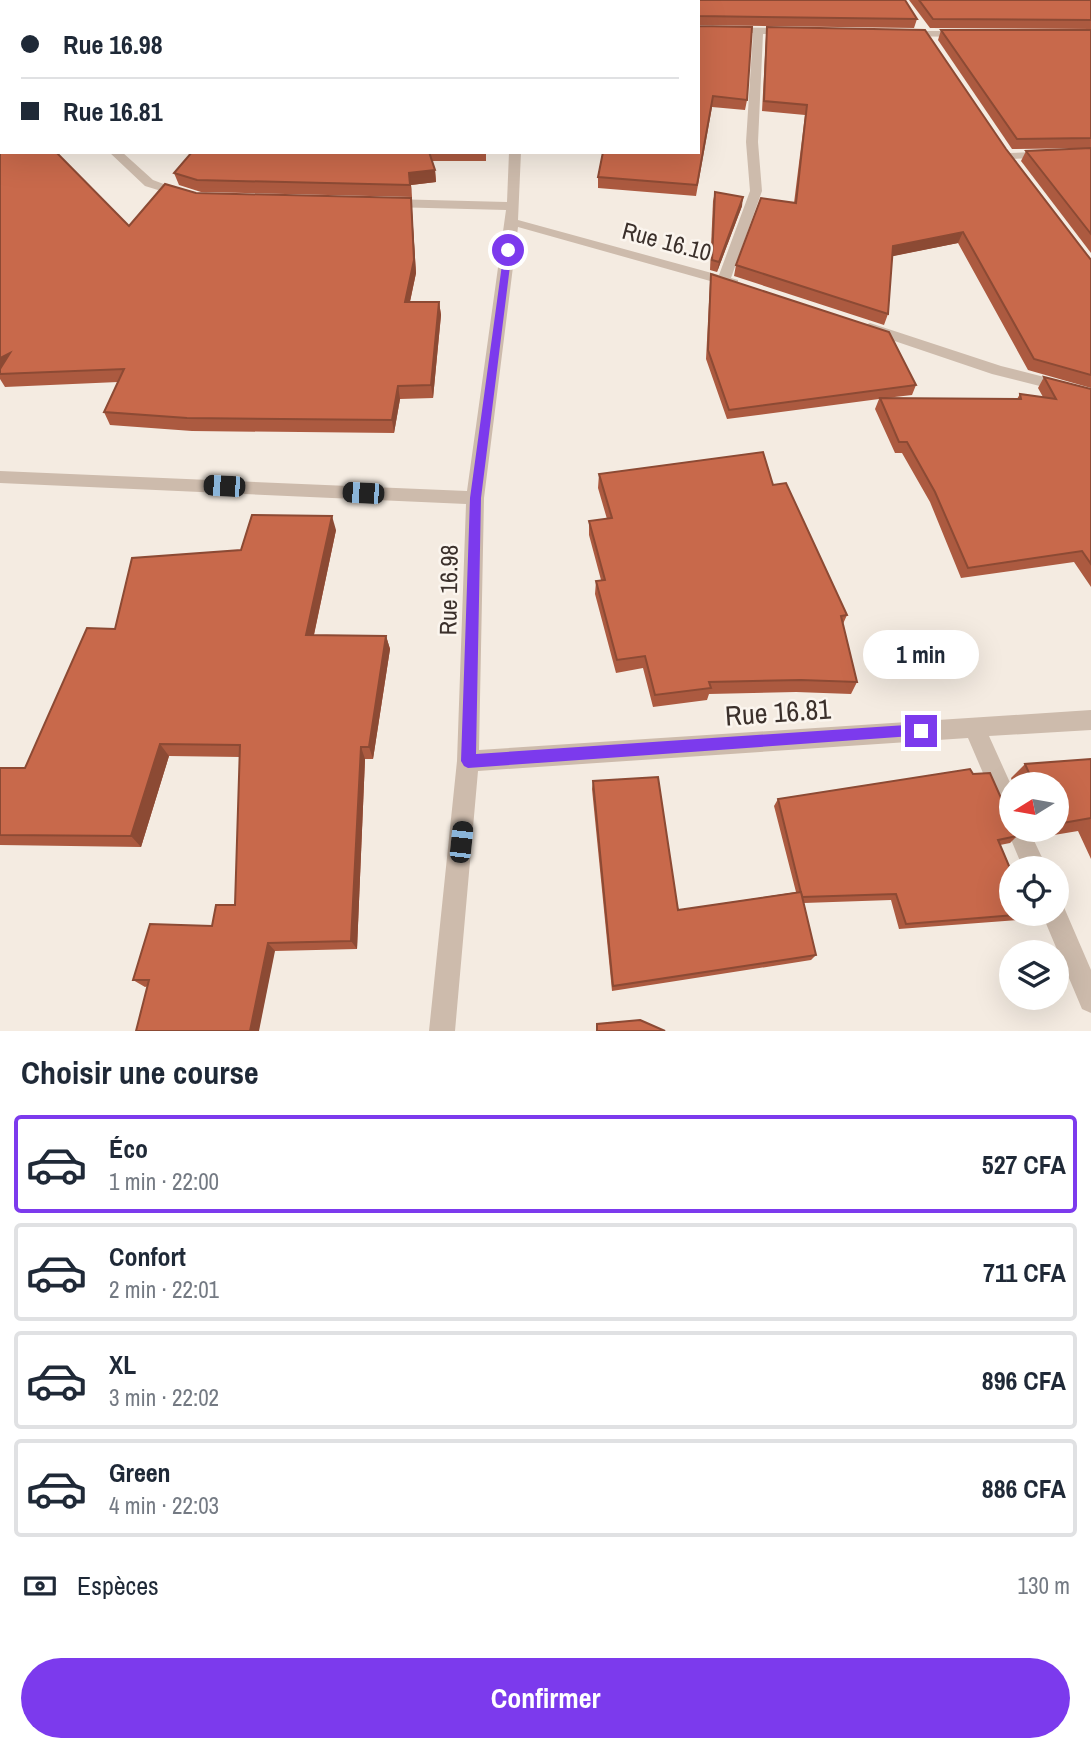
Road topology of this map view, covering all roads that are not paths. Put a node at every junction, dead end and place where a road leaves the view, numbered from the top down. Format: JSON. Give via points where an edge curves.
{"nodes":[{"id":1,"x":918,"y":23,"type":"edge"},
{"id":2,"x":700,"y":30,"type":"edge"},
{"id":3,"x":758,"y":30,"type":"junction"},
{"id":4,"x":800,"y":31,"type":"edge"},
{"id":5,"x":897,"y":34,"type":"edge"},
{"id":6,"x":925,"y":34,"type":"junction"},
{"id":7,"x":967,"y":34,"type":"edge"},
{"id":8,"x":933,"y":46,"type":"edge"},
{"id":9,"x":1001,"y":145,"type":"edge"},
{"id":10,"x":1091,"y":153,"type":"edge"},
{"id":11,"x":117,"y":154,"type":"edge"},
{"id":12,"x":515,"y":154,"type":"edge"},
{"id":13,"x":1008,"y":156,"type":"junction"},
{"id":14,"x":1017,"y":167,"type":"edge"},
{"id":15,"x":200,"y":199,"type":"edge"},
{"id":16,"x":376,"y":203,"type":"edge"},
{"id":17,"x":512,"y":214,"type":"junction"},
{"id":18,"x":724,"y":280,"type":"junction"},
{"id":19,"x":750,"y":289,"type":"edge"},
{"id":20,"x":854,"y":323,"type":"edge"},
{"id":21,"x":1091,"y":394,"type":"edge"},
{"id":22,"x":0,"y":477,"type":"edge"},
{"id":23,"x":475,"y":498,"type":"junction"},
{"id":24,"x":1091,"y":720,"type":"edge"},
{"id":25,"x":974,"y":727,"type":"junction"},
{"id":26,"x":468,"y":761,"type":"junction"},
{"id":27,"x":999,"y":784,"type":"edge"},
{"id":28,"x":1059,"y":926,"type":"edge"},
{"id":29,"x":1091,"y":1000,"type":"edge"},
{"id":30,"x":443,"y":1031,"type":"edge"}],
"edges":[{"from":1,"to":6,"type":"street"},
{"from":2,"to":3,"type":"street"},
{"from":3,"to":4,"type":"street"},
{"from":3,"to":18,"type":"street","via":[[752,142],[756,191]]},
{"from":5,"to":6,"type":"street"},
{"from":6,"to":7,"type":"street"},
{"from":6,"to":8,"type":"street"},
{"from":9,"to":13,"type":"street"},
{"from":10,"to":13,"type":"street"},
{"from":11,"to":15,"type":"street","via":[[149,183]]},
{"from":12,"to":17,"type":"street","name":"Rue 16.98"},
{"from":13,"to":14,"type":"street"},
{"from":16,"to":17,"type":"street","name":"Rue 16.10"},
{"from":17,"to":18,"type":"street","name":"Rue 16.10"},
{"from":17,"to":23,"type":"street","name":"Rue 16.98"},
{"from":18,"to":19,"type":"street","name":"Rue 16.10"},
{"from":20,"to":21,"type":"street","via":[[997,370]]},
{"from":22,"to":23,"type":"street"},
{"from":23,"to":26,"type":"street","name":"Rue 16.98"},
{"from":24,"to":25,"type":"street","name":"Rue 16.81"},
{"from":25,"to":26,"type":"street","name":"Rue 16.81"},
{"from":25,"to":27,"type":"street"},
{"from":26,"to":30,"type":"street","name":"Rue 16.98"},
{"from":28,"to":29,"type":"street"}]}
